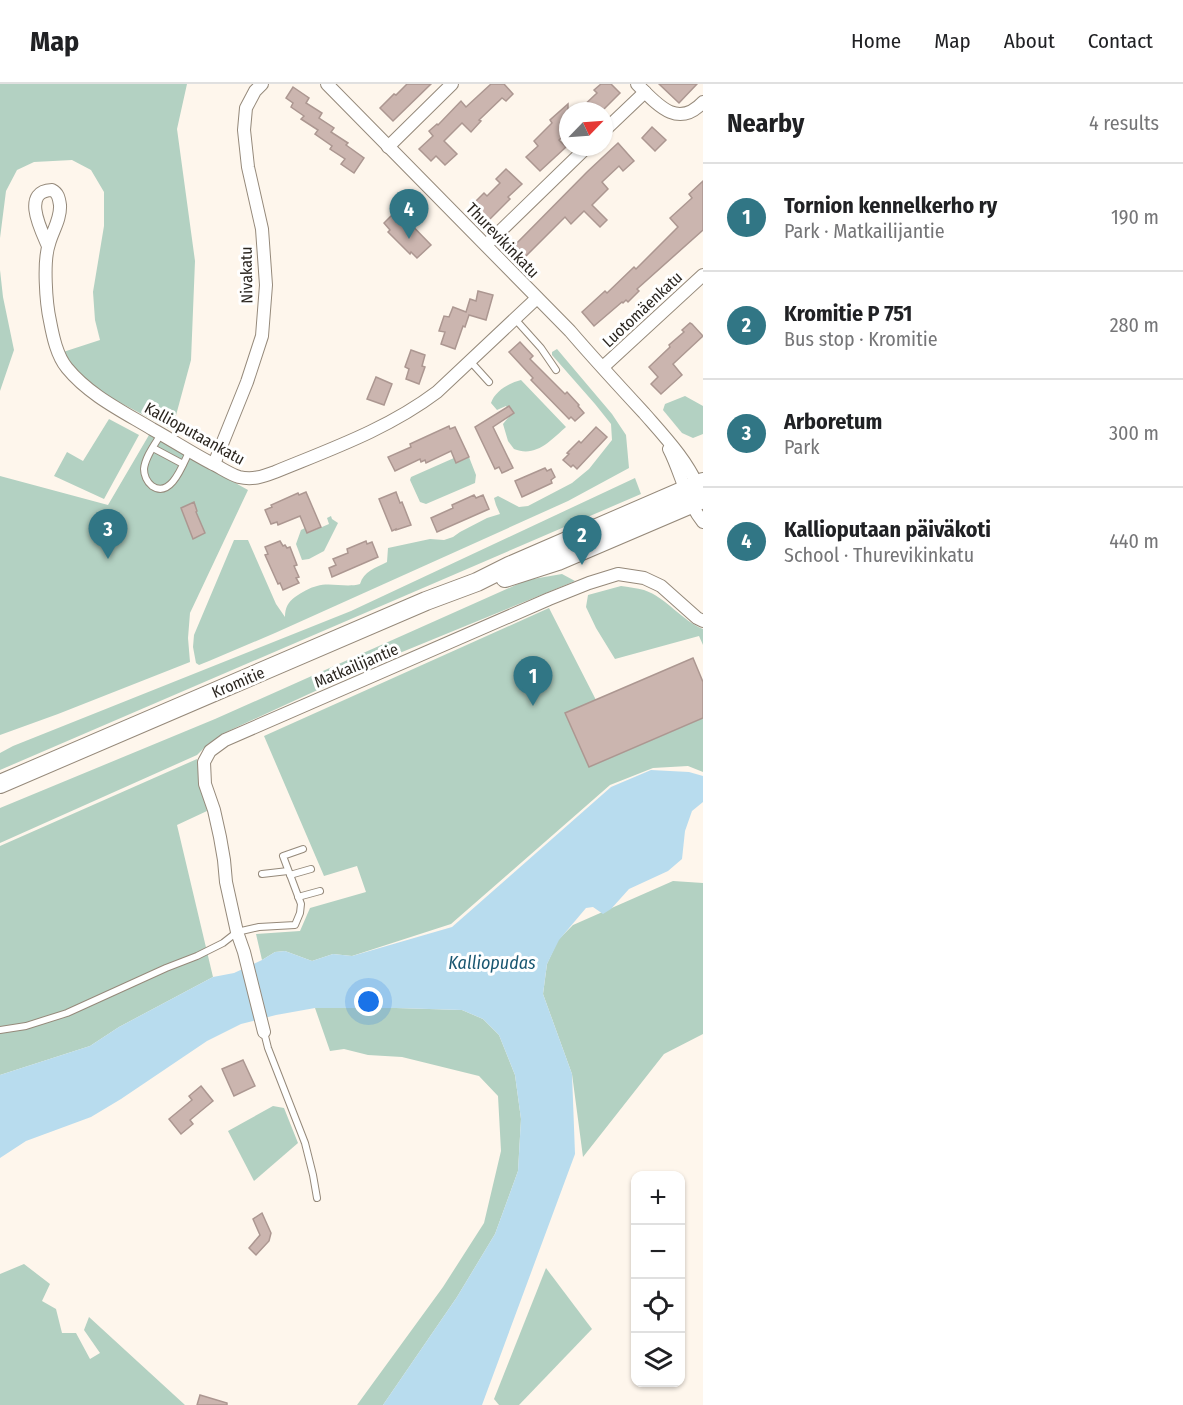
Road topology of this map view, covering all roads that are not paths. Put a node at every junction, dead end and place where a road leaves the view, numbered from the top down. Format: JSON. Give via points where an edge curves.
{"nodes":[{"id":1,"x":262,"y":84,"type":"edge"},
{"id":2,"x":327,"y":84,"type":"edge"},
{"id":3,"x":452,"y":84,"type":"edge"},
{"id":4,"x":641,"y":88,"type":"edge"},
{"id":5,"x":703,"y":102,"type":"edge"},
{"id":6,"x":613,"y":121,"type":"edge"},
{"id":7,"x":388,"y":147,"type":"junction"},
{"id":8,"x":578,"y":156,"type":"edge"},
{"id":9,"x":486,"y":245,"type":"junction"},
{"id":10,"x":48,"y":246,"type":"dead end"},
{"id":11,"x":703,"y":276,"type":"edge"},
{"id":12,"x":537,"y":298,"type":"junction"},
{"id":13,"x":515,"y":319,"type":"junction"},
{"id":14,"x":470,"y":362,"type":"junction"},
{"id":15,"x":603,"y":367,"type":"junction"},
{"id":16,"x":556,"y":370,"type":"dead end"},
{"id":17,"x":489,"y":382,"type":"dead end"},
{"id":18,"x":160,"y":434,"type":"junction"},
{"id":19,"x":153,"y":448,"type":"junction"},
{"id":20,"x":189,"y":452,"type":"junction"},
{"id":21,"x":183,"y":464,"type":"junction"},
{"id":22,"x":214,"y":464,"type":"junction"},
{"id":23,"x":697,"y":492,"type":"edge"},
{"id":24,"x":703,"y":522,"type":"edge"},
{"id":25,"x":703,"y":621,"type":"edge"},
{"id":26,"x":0,"y":784,"type":"edge"},
{"id":27,"x":303,"y":849,"type":"dead end"},
{"id":28,"x":311,"y":869,"type":"dead end"},
{"id":29,"x":289,"y":873,"type":"junction"},
{"id":30,"x":262,"y":874,"type":"dead end"},
{"id":31,"x":320,"y":891,"type":"dead end"},
{"id":32,"x":298,"y":897,"type":"junction"},
{"id":33,"x":237,"y":932,"type":"junction"},
{"id":34,"x":0,"y":1030,"type":"edge"},
{"id":35,"x":264,"y":1032,"type":"joint"},
{"id":36,"x":317,"y":1198,"type":"dead end"}],
"edges":[{"from":1,"to":22,"type":"street","name":"Nivakatu","via":[[246,108],[244,130],[262,229],[266,285],[262,336],[248,382]]},
{"from":2,"to":7,"type":"street","name":"Thurevikinkatu"},
{"from":3,"to":7,"type":"street"},
{"from":4,"to":5,"type":"street","via":[[662,109],[676,115]]},
{"from":4,"to":6,"type":"street"},
{"from":7,"to":9,"type":"street","name":"Thurevikinkatu"},
{"from":8,"to":9,"type":"street"},
{"from":9,"to":12,"type":"street","name":"Thurevikinkatu"},
{"from":10,"to":18,"type":"street","name":"Kallioputaankatu","via":[[49,320],[65,366],[107,403]]},
{"from":11,"to":15,"type":"street","name":"Luotomäenkatu"},
{"from":12,"to":13,"type":"street","name":"Kallioputaankatu"},
{"from":12,"to":15,"type":"street","name":"Thurevikinkatu"},
{"from":13,"to":14,"type":"street","name":"Kallioputaankatu"},
{"from":13,"to":16,"type":"lane"},
{"from":14,"to":17,"type":"lane"},
{"from":14,"to":22,"type":"street","name":"Kallioputaankatu","via":[[419,406],[366,435],[275,472],[250,479]]},
{"from":15,"to":23,"type":"street","name":"Thurevikinkatu","via":[[690,469]]},
{"from":18,"to":19,"type":"lane"},
{"from":18,"to":20,"type":"street","name":"Kallioputaankatu"},
{"from":19,"to":21,"type":"lane"},
{"from":19,"to":21,"type":"lane","via":[[144,472],[153,486],[168,487]]},
{"from":20,"to":21,"type":"lane"},
{"from":20,"to":22,"type":"street","name":"Kallioputaankatu"},
{"from":23,"to":24,"type":"street","name":"Thurevikinkatu"},
{"from":23,"to":26,"type":"main road","name":"Kromitie","via":[[509,566]]},
{"from":25,"to":33,"type":"street","name":"Matkailijantie","via":[[661,586],[644,578],[618,574],[549,599],[225,740],[210,751],[204,762],[205,784],[220,837]]},
{"from":27,"to":29,"type":"lane","via":[[283,856]]},
{"from":28,"to":29,"type":"lane"},
{"from":29,"to":30,"type":"lane"},
{"from":29,"to":32,"type":"lane"},
{"from":31,"to":32,"type":"lane"},
{"from":32,"to":33,"type":"lane","via":[[301,904],[295,925]]},
{"from":33,"to":34,"type":"lane","via":[[196,956],[67,1013]]},
{"from":33,"to":35,"type":"street","name":"Matkailijantie"},
{"from":35,"to":36,"type":"lane","via":[[305,1143]]}]}
